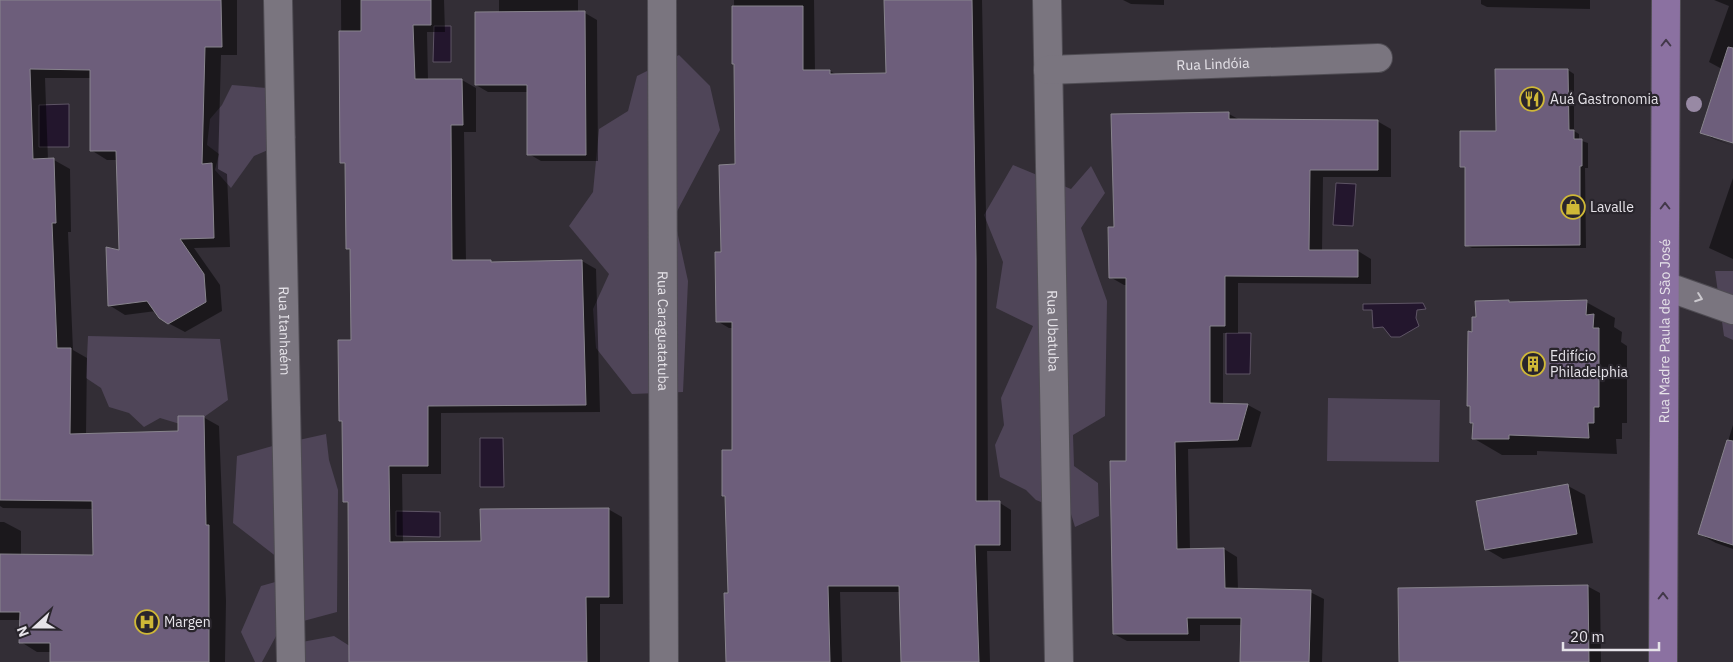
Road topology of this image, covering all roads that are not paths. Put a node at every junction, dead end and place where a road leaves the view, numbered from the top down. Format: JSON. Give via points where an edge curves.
{"nodes":[{"id":1,"x":278,"y":0,"type":"edge"},
{"id":2,"x":662,"y":0,"type":"edge"},
{"id":3,"x":1047,"y":0,"type":"edge"},
{"id":4,"x":1666,"y":0,"type":"edge"},
{"id":5,"x":1378,"y":58,"type":"dead end"},
{"id":6,"x":1048,"y":70,"type":"junction"},
{"id":7,"x":1664,"y":286,"type":"junction"},
{"id":8,"x":1733,"y":310,"type":"edge"},
{"id":9,"x":290,"y":662,"type":"edge"},
{"id":10,"x":664,"y":662,"type":"edge"},
{"id":11,"x":1059,"y":662,"type":"edge"},
{"id":12,"x":1663,"y":662,"type":"edge"}],
"edges":[{"from":1,"to":9,"type":"street","name":"Rua Itanhaém"},
{"from":2,"to":10,"type":"street","name":"Rua Caraguatatuba"},
{"from":3,"to":6,"type":"street","name":"Rua Ubatuba"},
{"from":7,"to":4,"type":"main road","name":"Rua Madre Paula de São José","one_way":true},
{"from":5,"to":6,"type":"street","name":"Rua Lindóia"},
{"from":6,"to":11,"type":"street","name":"Rua Ubatuba"},
{"from":7,"to":8,"type":"street","one_way":true},
{"from":12,"to":7,"type":"main road","name":"Rua Madre Paula de São José","one_way":true}]}
